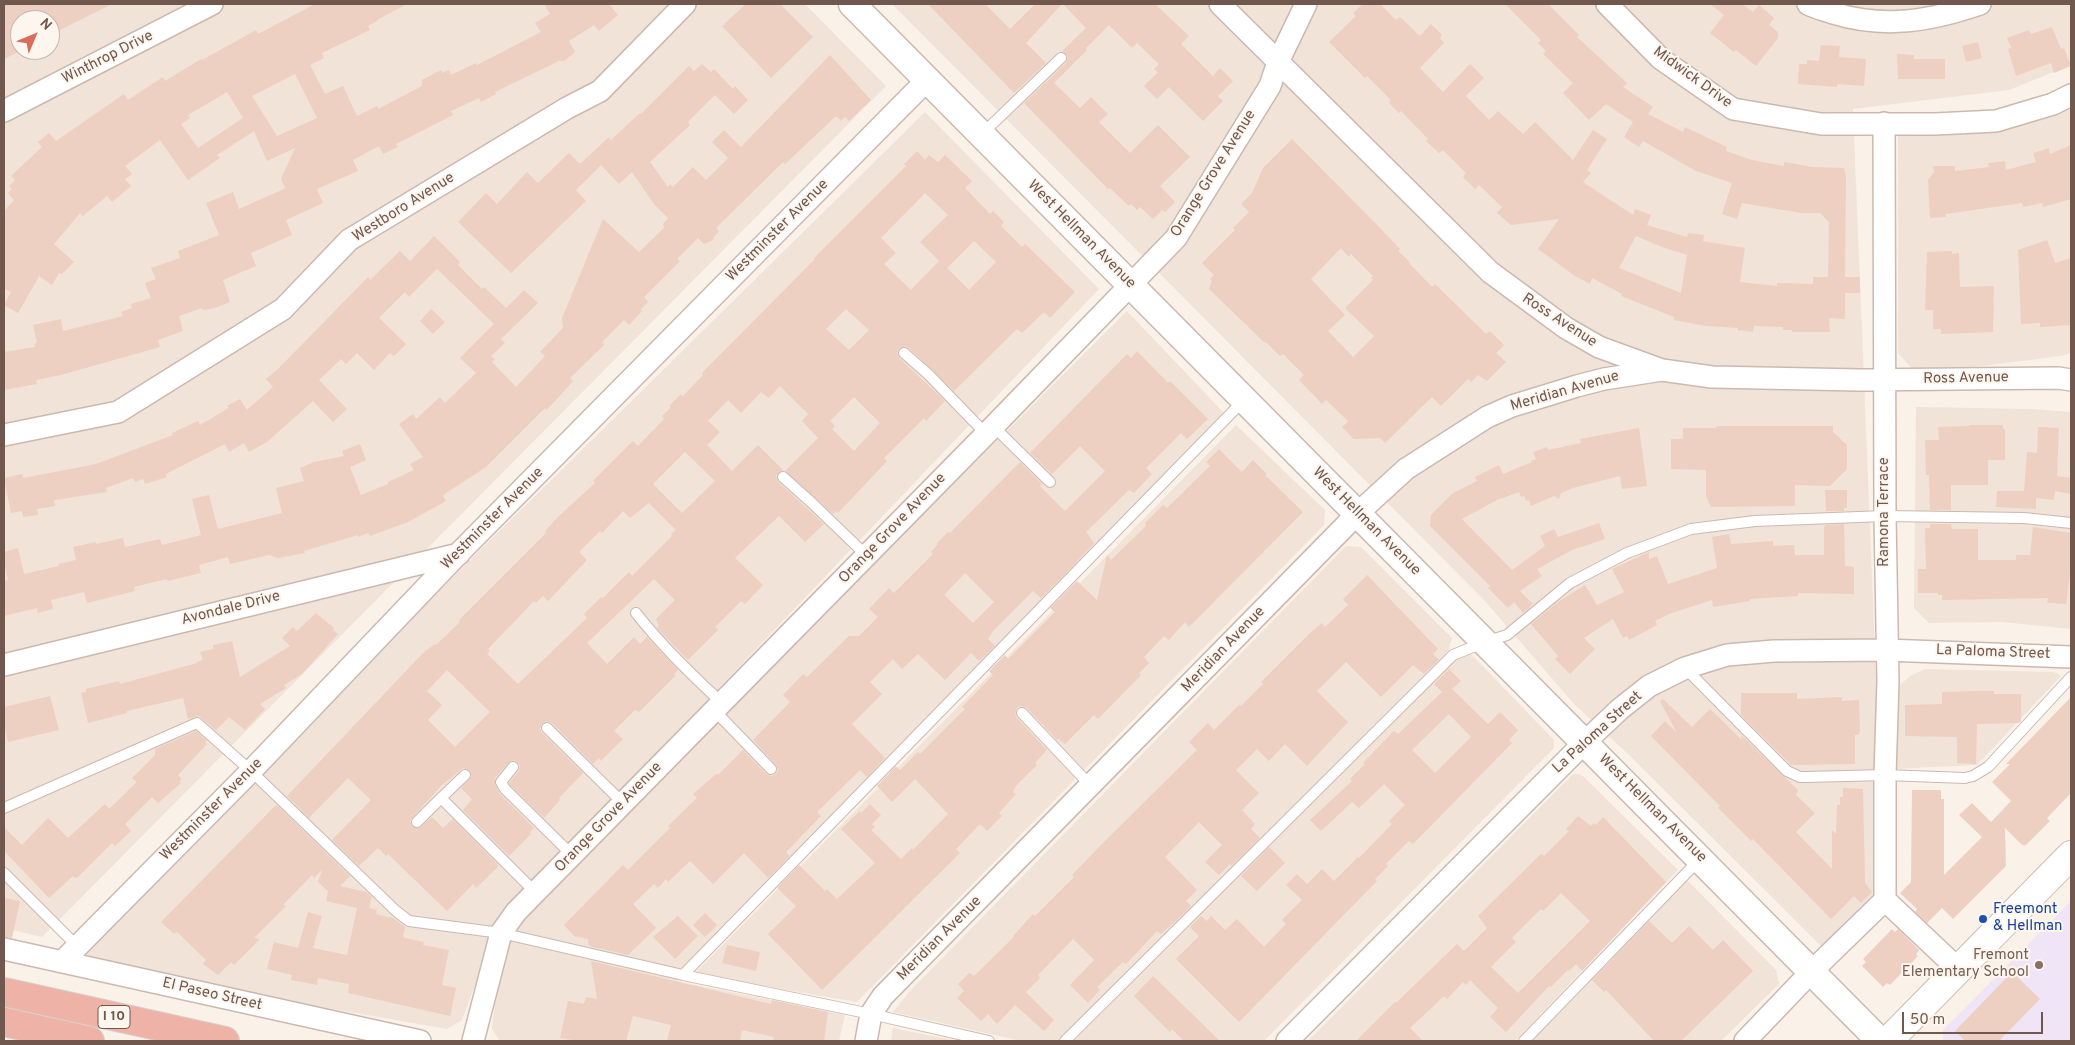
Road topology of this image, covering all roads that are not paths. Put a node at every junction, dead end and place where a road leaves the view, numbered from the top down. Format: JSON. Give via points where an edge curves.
{"nodes":[{"id":1,"x":212,"y":4,"type":"edge"},
{"id":2,"x":685,"y":4,"type":"edge"},
{"id":3,"x":852,"y":4,"type":"edge"},
{"id":4,"x":1220,"y":4,"type":"edge"},
{"id":5,"x":1306,"y":4,"type":"edge"},
{"id":6,"x":1606,"y":4,"type":"edge"},
{"id":7,"x":1808,"y":4,"type":"edge"},
{"id":8,"x":1980,"y":4,"type":"edge"},
{"id":9,"x":1061,"y":58,"type":"dead end"},
{"id":10,"x":1278,"y":62,"type":"junction"},
{"id":11,"x":927,"y":80,"type":"junction"},
{"id":12,"x":2071,"y":95,"type":"edge"},
{"id":13,"x":4,"y":111,"type":"edge"},
{"id":14,"x":1884,"y":123,"type":"junction"},
{"id":15,"x":982,"y":135,"type":"junction"},
{"id":16,"x":1129,"y":284,"type":"junction"},
{"id":17,"x":904,"y":352,"type":"dead end"},
{"id":18,"x":1662,"y":370,"type":"junction"},
{"id":19,"x":2067,"y":378,"type":"edge"},
{"id":20,"x":1884,"y":379,"type":"junction"},
{"id":21,"x":1244,"y":400,"type":"junction"},
{"id":22,"x":990,"y":430,"type":"junction"},
{"id":23,"x":4,"y":435,"type":"edge"},
{"id":24,"x":783,"y":477,"type":"dead end"},
{"id":25,"x":1050,"y":482,"type":"dead end"},
{"id":26,"x":1358,"y":513,"type":"junction"},
{"id":27,"x":1885,"y":516,"type":"junction"},
{"id":28,"x":2071,"y":523,"type":"edge"},
{"id":29,"x":459,"y":554,"type":"junction"},
{"id":30,"x":867,"y":556,"type":"junction"},
{"id":31,"x":636,"y":613,"type":"dead end"},
{"id":32,"x":1485,"y":642,"type":"junction"},
{"id":33,"x":1886,"y":650,"type":"junction"},
{"id":34,"x":2071,"y":657,"type":"edge"},
{"id":35,"x":4,"y":665,"type":"edge"},
{"id":36,"x":1685,"y":668,"type":"junction"},
{"id":37,"x":2071,"y":677,"type":"edge"},
{"id":38,"x":718,"y":707,"type":"junction"},
{"id":39,"x":1022,"y":713,"type":"dead end"},
{"id":40,"x":547,"y":728,"type":"dead end"},
{"id":41,"x":1585,"y":742,"type":"junction"},
{"id":42,"x":513,"y":767,"type":"dead end"},
{"id":43,"x":771,"y":769,"type":"dead end"},
{"id":44,"x":251,"y":771,"type":"junction"},
{"id":45,"x":465,"y":775,"type":"dead end"},
{"id":46,"x":1885,"y":775,"type":"junction"},
{"id":47,"x":1091,"y":786,"type":"junction"},
{"id":48,"x":441,"y":798,"type":"junction"},
{"id":49,"x":623,"y":803,"type":"junction"},
{"id":50,"x":4,"y":808,"type":"edge"},
{"id":51,"x":417,"y":822,"type":"dead end"},
{"id":52,"x":2071,"y":854,"type":"edge"},
{"id":53,"x":572,"y":855,"type":"junction"},
{"id":54,"x":1700,"y":859,"type":"junction"},
{"id":55,"x":4,"y":873,"type":"edge"},
{"id":56,"x":535,"y":892,"type":"junction"},
{"id":57,"x":1885,"y":900,"type":"junction"},
{"id":58,"x":501,"y":933,"type":"junction"},
{"id":59,"x":77,"y":946,"type":"junction"},
{"id":60,"x":4,"y":949,"type":"edge"},
{"id":61,"x":62,"y":962,"type":"junction"},
{"id":62,"x":1958,"y":969,"type":"junction"},
{"id":63,"x":1812,"y":971,"type":"junction"},
{"id":64,"x":682,"y":975,"type":"junction"},
{"id":65,"x":4,"y":992,"type":"edge"},
{"id":66,"x":872,"y":1014,"type":"junction"},
{"id":67,"x":4,"y":1022,"type":"edge"},
{"id":68,"x":90,"y":1041,"type":"edge"},
{"id":69,"x":225,"y":1041,"type":"edge"},
{"id":70,"x":420,"y":1041,"type":"edge"},
{"id":71,"x":473,"y":1041,"type":"edge"},
{"id":72,"x":866,"y":1041,"type":"edge"},
{"id":73,"x":989,"y":1041,"type":"edge"},
{"id":74,"x":1066,"y":1041,"type":"edge"},
{"id":75,"x":1287,"y":1041,"type":"edge"},
{"id":76,"x":1524,"y":1041,"type":"edge"},
{"id":77,"x":1745,"y":1041,"type":"edge"},
{"id":78,"x":1880,"y":1041,"type":"edge"},
{"id":79,"x":1888,"y":1041,"type":"edge"}],
"edges":[{"from":1,"to":13,"type":"street","name":"Winthrop Drive"},
{"from":2,"to":23,"type":"street","name":"Westboro Avenue","via":[[600,91],[349,240],[283,309],[118,412]]},
{"from":3,"to":11,"type":"street","name":"West Hellman Avenue"},
{"from":4,"to":10,"type":"street","name":"Ross Avenue"},
{"from":5,"to":10,"type":"street","name":"Orange Grove Avenue"},
{"from":6,"to":14,"type":"street","name":"Midwick Drive","via":[[1662,59],[1733,109],[1821,124]]},
{"from":7,"to":8,"type":"street","via":[[1854,20],[1897,23],[1940,17]]},
{"from":9,"to":15,"type":"lane"},
{"from":10,"to":16,"type":"street","name":"Orange Grove Avenue","via":[[1270,86],[1176,238]]},
{"from":10,"to":18,"type":"street","name":"Ross Avenue","via":[[1467,251],[1508,287],[1600,348]]},
{"from":11,"to":15,"type":"street","name":"West Hellman Avenue"},
{"from":11,"to":29,"type":"street","name":"Westminster Avenue"},
{"from":12,"to":14,"type":"street","via":[[2053,104],[1996,121]]},
{"from":14,"to":20,"type":"street","name":"Ramona Terrace"},
{"from":15,"to":16,"type":"street","name":"West Hellman Avenue"},
{"from":16,"to":21,"type":"street","name":"West Hellman Avenue"},
{"from":16,"to":22,"type":"street","name":"Orange Grove Avenue"},
{"from":17,"to":22,"type":"lane"},
{"from":18,"to":20,"type":"street","name":"Ross Avenue","via":[[1737,378]]},
{"from":18,"to":26,"type":"street","name":"Meridian Avenue","via":[[1577,386],[1520,403],[1488,417],[1406,469]]},
{"from":19,"to":20,"type":"street","name":"Ross Avenue"},
{"from":20,"to":27,"type":"street","name":"Ramona Terrace"},
{"from":21,"to":26,"type":"street","name":"West Hellman Avenue"},
{"from":21,"to":64,"type":"lane"},
{"from":22,"to":25,"type":"lane"},
{"from":22,"to":30,"type":"street","name":"Orange Grove Avenue"},
{"from":24,"to":30,"type":"lane"},
{"from":26,"to":32,"type":"street","name":"West Hellman Avenue"},
{"from":26,"to":47,"type":"street","name":"Meridian Avenue"},
{"from":27,"to":28,"type":"lane","via":[[2024,518]]},
{"from":27,"to":32,"type":"lane","via":[[1756,521],[1691,529],[1627,553],[1570,583],[1507,636]]},
{"from":27,"to":33,"type":"street","name":"Ramona Terrace"},
{"from":29,"to":35,"type":"street","name":"Avondale Drive"},
{"from":29,"to":44,"type":"street","name":"Westminster Avenue"},
{"from":30,"to":38,"type":"street","name":"Orange Grove Avenue"},
{"from":31,"to":38,"type":"lane"},
{"from":32,"to":41,"type":"street","name":"West Hellman Avenue"},
{"from":32,"to":74,"type":"lane","via":[[1453,655]]},
{"from":33,"to":34,"type":"street","name":"La Paloma Street"},
{"from":33,"to":36,"type":"street","name":"La Paloma Street","via":[[1749,652]]},
{"from":33,"to":46,"type":"street","name":"Ramona Terrace"},
{"from":36,"to":41,"type":"street","name":"La Paloma Street","via":[[1635,696]]},
{"from":36,"to":46,"type":"lane","via":[[1793,774],[1806,777]]},
{"from":37,"to":46,"type":"lane","via":[[1981,772],[1965,778]]},
{"from":38,"to":43,"type":"lane"},
{"from":38,"to":49,"type":"street","name":"Orange Grove Avenue"},
{"from":39,"to":47,"type":"lane"},
{"from":40,"to":49,"type":"lane"},
{"from":41,"to":54,"type":"street","name":"West Hellman Avenue"},
{"from":41,"to":75,"type":"street","name":"La Paloma Street"},
{"from":42,"to":53,"type":"lane","via":[[501,782],[505,789]]},
{"from":44,"to":50,"type":"lane","via":[[197,723]]},
{"from":44,"to":58,"type":"lane","via":[[409,921]]},
{"from":44,"to":59,"type":"street","name":"Westminster Avenue"},
{"from":45,"to":48,"type":"lane"},
{"from":46,"to":57,"type":"street","name":"Ramona Terrace"},
{"from":47,"to":66,"type":"street","name":"Meridian Avenue","via":[[883,996]]},
{"from":48,"to":51,"type":"lane"},
{"from":48,"to":56,"type":"lane"},
{"from":49,"to":53,"type":"street","name":"Orange Grove Avenue"},
{"from":52,"to":62,"type":"main road"},
{"from":53,"to":56,"type":"street","name":"Orange Grove Avenue"},
{"from":54,"to":63,"type":"street","name":"West Hellman Avenue"},
{"from":54,"to":76,"type":"lane"},
{"from":55,"to":59,"type":"lane"},
{"from":56,"to":58,"type":"street","name":"Orange Grove Avenue"},
{"from":57,"to":62,"type":"street"},
{"from":57,"to":63,"type":"street"},
{"from":58,"to":64,"type":"lane"},
{"from":58,"to":71,"type":"street","name":"Orange Grove Avenue"},
{"from":59,"to":61,"type":"street","name":"Westminster Avenue"},
{"from":60,"to":61,"type":"street","name":"El Paseo Street"},
{"from":61,"to":70,"type":"street","name":"El Paseo Street"},
{"from":62,"to":79,"type":"main road"},
{"from":63,"to":77,"type":"street"},
{"from":63,"to":78,"type":"street","name":"West Hellman Avenue"},
{"from":64,"to":66,"type":"lane"},
{"from":65,"to":69,"type":"highway","number":"I 10"},
{"from":66,"to":72,"type":"street","name":"Meridian Avenue"},
{"from":66,"to":73,"type":"lane"},
{"from":67,"to":68,"type":"highway"}]}
